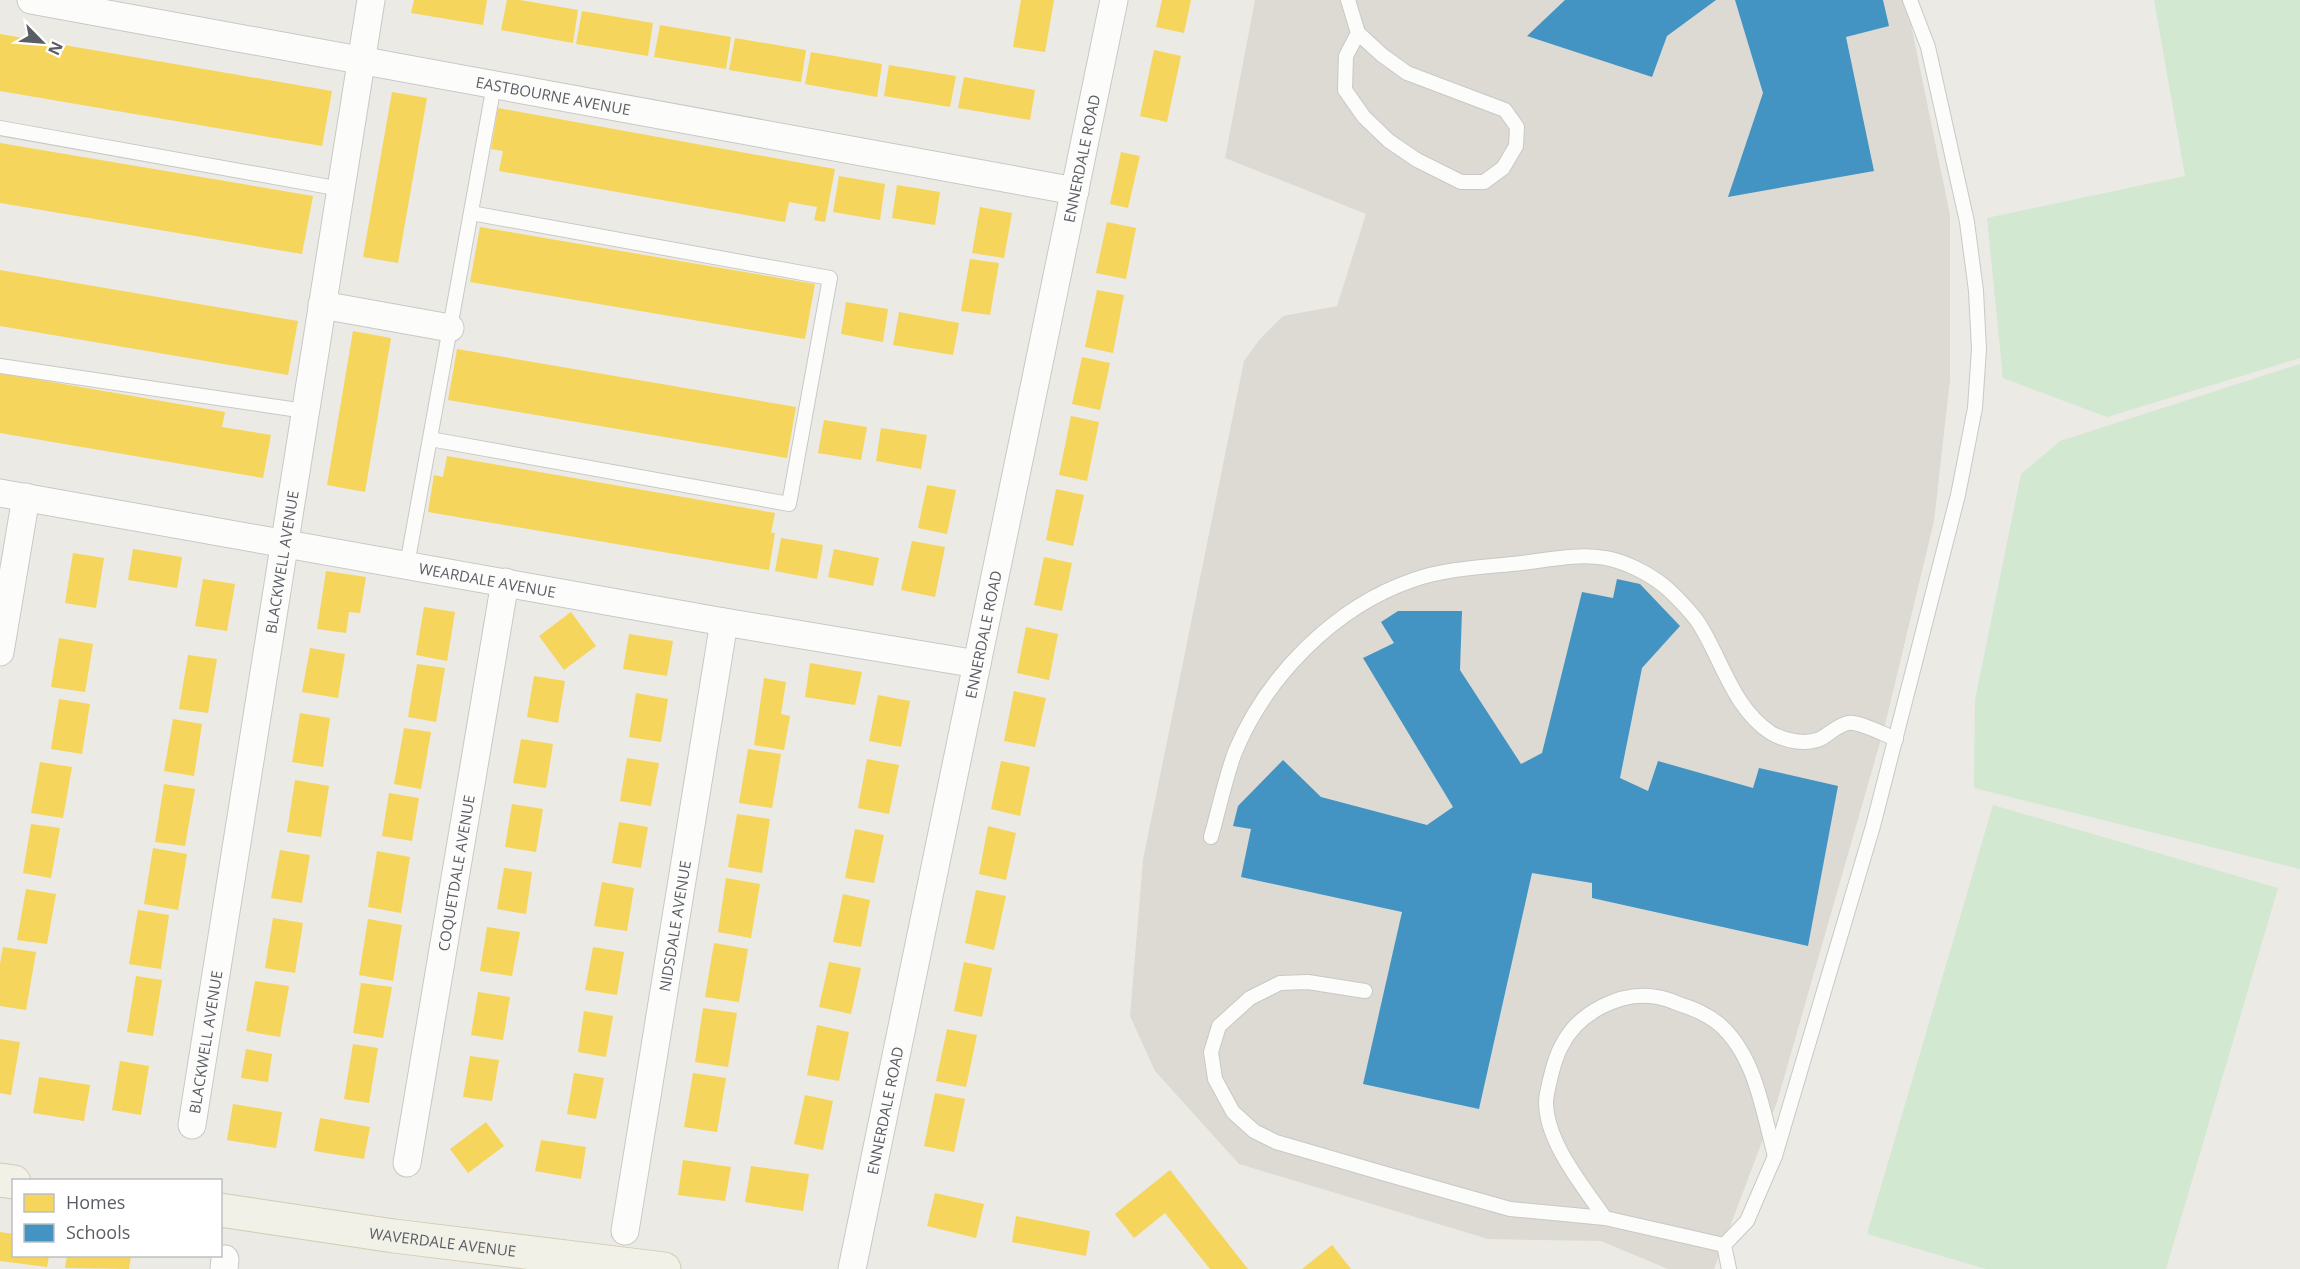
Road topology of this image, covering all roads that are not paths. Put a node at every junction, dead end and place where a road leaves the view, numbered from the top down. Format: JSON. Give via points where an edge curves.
{"nodes":[{"id":1,"x":31,"y":0,"type":"edge"},
{"id":2,"x":371,"y":0,"type":"edge"},
{"id":3,"x":1114,"y":0,"type":"edge"},
{"id":4,"x":1348,"y":0,"type":"edge"},
{"id":5,"x":1910,"y":0,"type":"edge"},
{"id":6,"x":95,"y":5,"type":"edge"},
{"id":7,"x":1358,"y":33,"type":"junction"},
{"id":8,"x":361,"y":61,"type":"junction"},
{"id":9,"x":494,"y":85,"type":"junction"},
{"id":10,"x":0,"y":128,"type":"edge"},
{"id":11,"x":341,"y":189,"type":"junction"},
{"id":12,"x":1075,"y":191,"type":"junction"},
{"id":13,"x":471,"y":213,"type":"junction"},
{"id":14,"x":322,"y":305,"type":"junction"},
{"id":15,"x":450,"y":328,"type":"junction"},
{"id":16,"x":0,"y":366,"type":"edge"},
{"id":17,"x":305,"y":411,"type":"junction"},
{"id":18,"x":430,"y":439,"type":"junction"},
{"id":19,"x":13,"y":495,"type":"edge"},
{"id":20,"x":284,"y":544,"type":"junction"},
{"id":21,"x":407,"y":565,"type":"junction"},
{"id":22,"x":505,"y":582,"type":"junction"},
{"id":23,"x":724,"y":622,"type":"junction"},
{"id":24,"x":0,"y":652,"type":"edge"},
{"id":25,"x":976,"y":664,"type":"junction"},
{"id":26,"x":1896,"y":739,"type":"junction"},
{"id":27,"x":1211,"y":837,"type":"dead end"},
{"id":28,"x":1365,"y":991,"type":"dead end"},
{"id":29,"x":192,"y":1125,"type":"dead end"},
{"id":30,"x":1775,"y":1156,"type":"junction"},
{"id":31,"x":407,"y":1163,"type":"dead end"},
{"id":32,"x":222,"y":1210,"type":"edge"},
{"id":33,"x":1605,"y":1218,"type":"junction"},
{"id":34,"x":625,"y":1231,"type":"dead end"},
{"id":35,"x":1724,"y":1245,"type":"junction"},
{"id":36,"x":664,"y":1269,"type":"edge"},
{"id":37,"x":852,"y":1269,"type":"edge"},
{"id":38,"x":1729,"y":1269,"type":"edge"}],
"edges":[{"from":1,"to":6,"type":"street","name":"EASTBOURNE AVENUE"},
{"from":2,"to":8,"type":"street","name":"BLACKWELL AVENUE"},
{"from":3,"to":12,"type":"street","name":"ENNERDALE ROAD"},
{"from":4,"to":7,"type":"lane"},
{"from":5,"to":26,"type":"lane","via":[[1928,47],[1967,222],[1979,349],[1975,408],[1958,495]]},
{"from":6,"to":8,"type":"street","name":"EASTBOURNE AVENUE"},
{"from":7,"to":7,"type":"lane","via":[[1407,73],[1505,110],[1517,126],[1516,147],[1503,168],[1484,182],[1461,182],[1389,141],[1364,117],[1345,90],[1346,57]]},
{"from":8,"to":9,"type":"street","name":"EASTBOURNE AVENUE"},
{"from":8,"to":11,"type":"street","name":"BLACKWELL AVENUE"},
{"from":9,"to":12,"type":"street","name":"EASTBOURNE AVENUE"},
{"from":9,"to":13,"type":"lane"},
{"from":10,"to":11,"type":"lane"},
{"from":11,"to":14,"type":"street","name":"BLACKWELL AVENUE"},
{"from":12,"to":25,"type":"street","name":"ENNERDALE ROAD"},
{"from":13,"to":15,"type":"lane"},
{"from":13,"to":18,"type":"lane","via":[[830,278],[808,404],[789,504]]},
{"from":14,"to":15,"type":"street"},
{"from":14,"to":17,"type":"street","name":"BLACKWELL AVENUE"},
{"from":15,"to":18,"type":"lane"},
{"from":16,"to":17,"type":"lane"},
{"from":17,"to":20,"type":"street","name":"BLACKWELL AVENUE"},
{"from":18,"to":21,"type":"lane"},
{"from":19,"to":20,"type":"street","name":"WEARDALE AVENUE"},
{"from":19,"to":24,"type":"street"},
{"from":20,"to":21,"type":"street","name":"WEARDALE AVENUE"},
{"from":20,"to":29,"type":"street","name":"BLACKWELL AVENUE"},
{"from":21,"to":22,"type":"street","name":"WEARDALE AVENUE"},
{"from":22,"to":23,"type":"street","name":"WEARDALE AVENUE"},
{"from":22,"to":31,"type":"street","name":"COQUETDALE AVENUE"},
{"from":23,"to":25,"type":"street","name":"WEARDALE AVENUE"},
{"from":23,"to":34,"type":"street","name":"NIDSDALE AVENUE"},
{"from":25,"to":37,"type":"street","name":"ENNERDALE ROAD"},
{"from":26,"to":27,"type":"lane","via":[[1849,723],[1806,742],[1772,733],[1749,713],[1725,677],[1698,621],[1664,585],[1633,567],[1605,558],[1562,558],[1454,570],[1412,580],[1373,598],[1328,628],[1286,668],[1256,710],[1235,754]]},
{"from":26,"to":30,"type":"lane","via":[[1874,826]]},
{"from":28,"to":33,"type":"lane","via":[[1308,982],[1280,983],[1250,998],[1219,1026],[1211,1052],[1215,1079],[1233,1112],[1254,1131],[1276,1142],[1386,1174],[1510,1209]]},
{"from":30,"to":33,"type":"lane","via":[[1753,1077],[1737,1046],[1719,1024],[1690,1007],[1656,996],[1623,998],[1593,1011],[1562,1044],[1546,1102],[1563,1155]]},
{"from":30,"to":35,"type":"lane","via":[[1747,1221]]},
{"from":32,"to":36,"type":"main road","name":"WAVERDALE AVENUE"},
{"from":33,"to":35,"type":"lane"},
{"from":35,"to":38,"type":"lane"}]}
